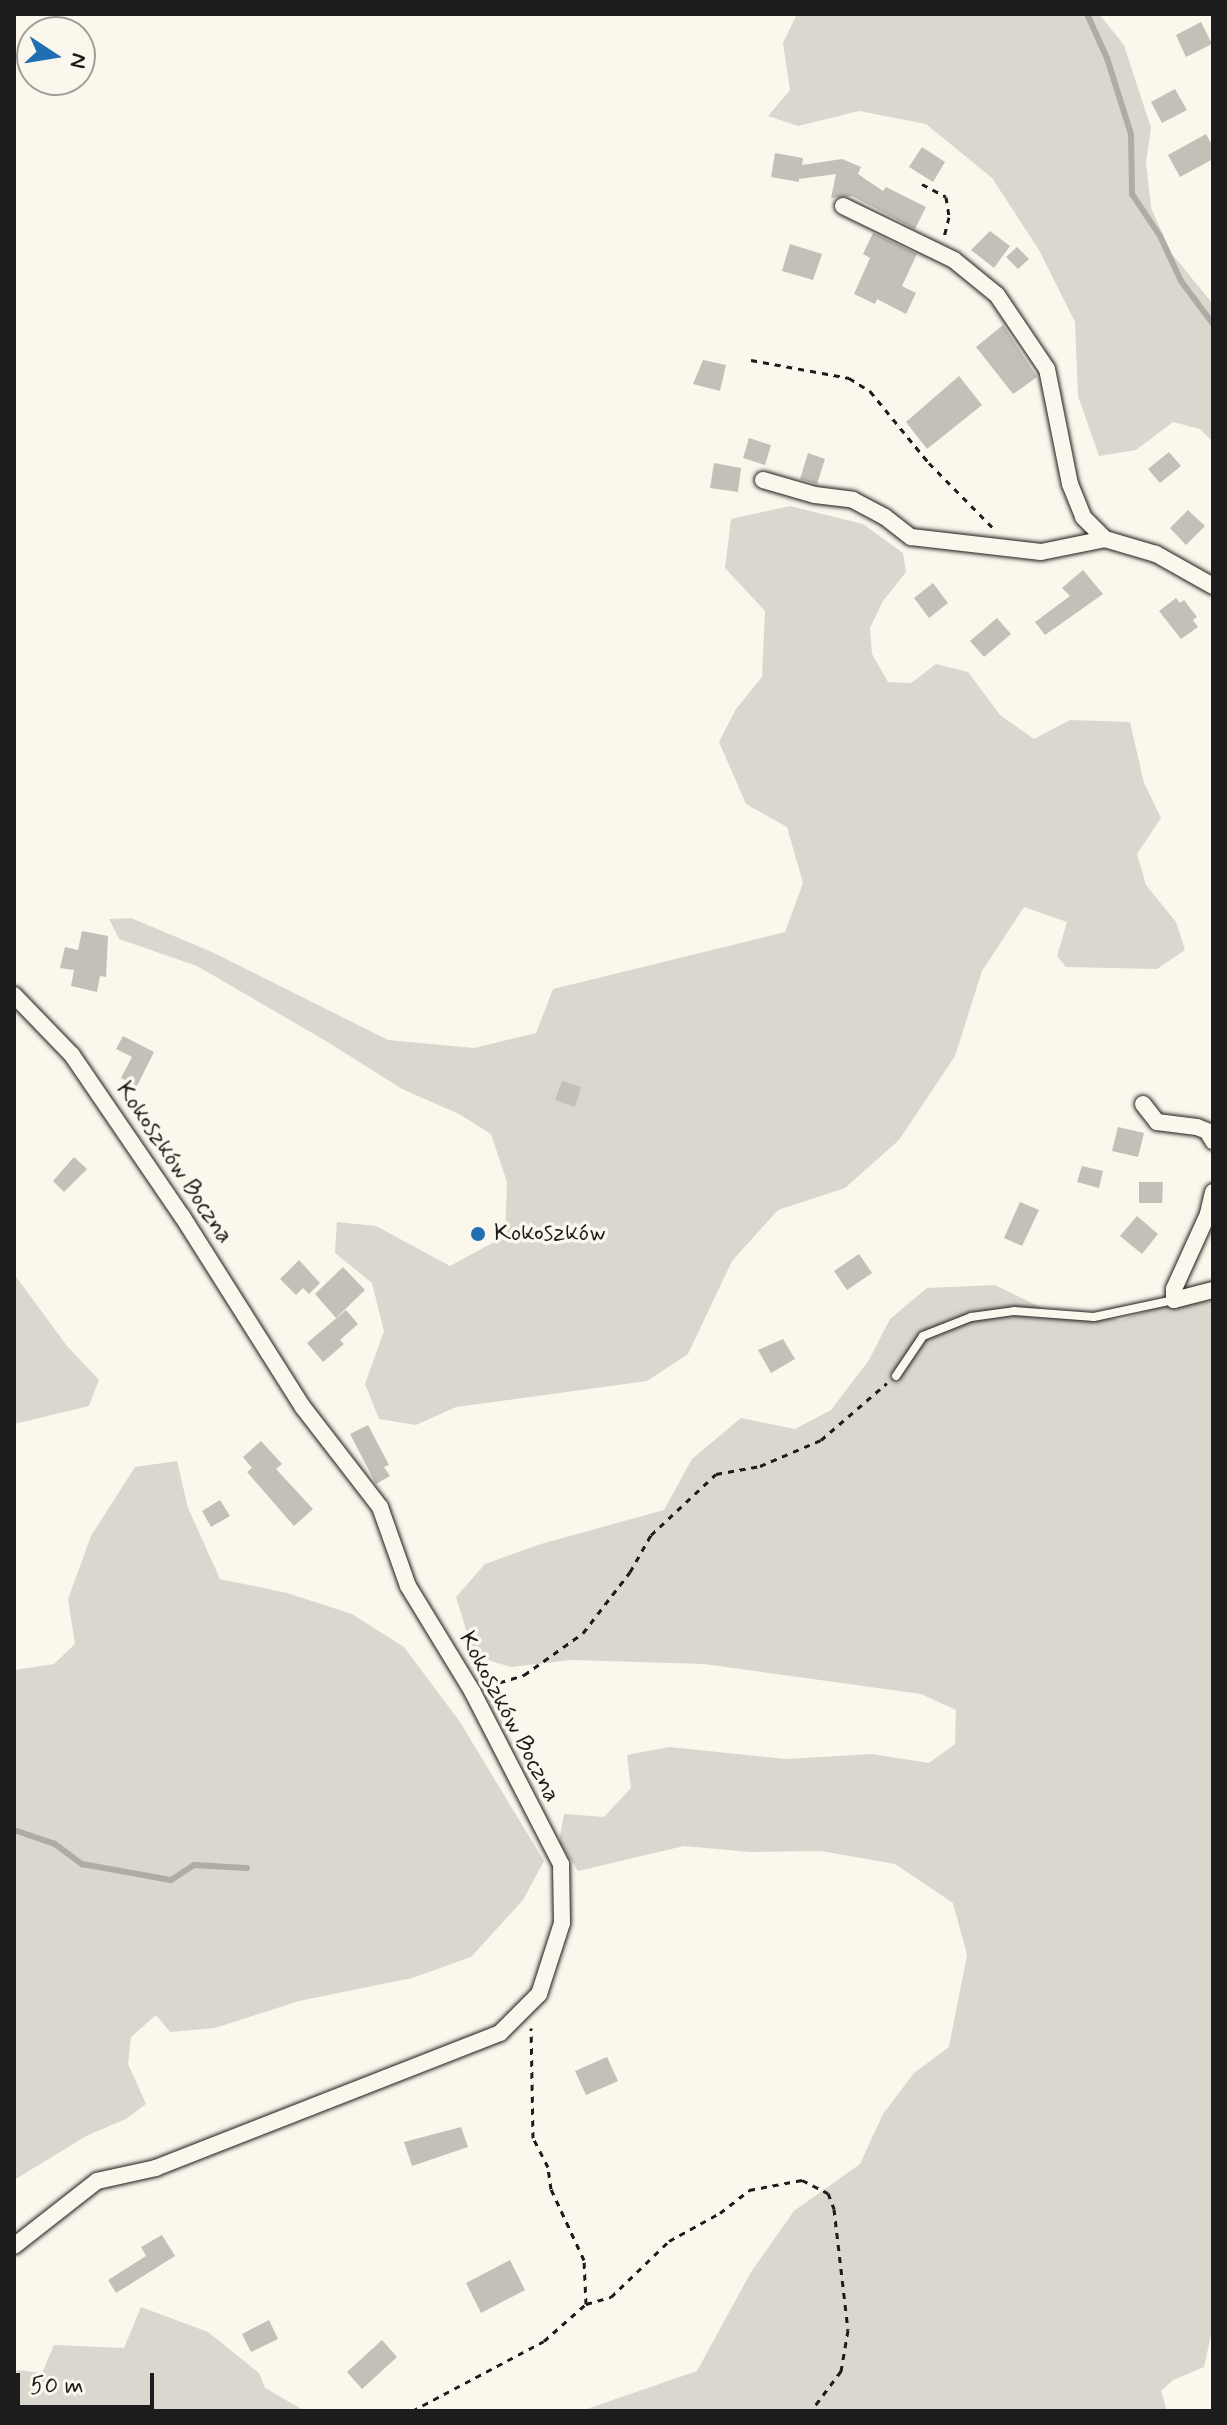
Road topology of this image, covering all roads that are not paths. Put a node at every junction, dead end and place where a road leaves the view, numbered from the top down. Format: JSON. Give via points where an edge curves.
{"nodes":[{"id":1,"x":843,"y":206,"type":"dead end"},
{"id":2,"x":763,"y":480,"type":"dead end"},
{"id":3,"x":1105,"y":539,"type":"junction"},
{"id":4,"x":1213,"y":586,"type":"edge"},
{"id":5,"x":14,"y":995,"type":"edge"},
{"id":6,"x":1143,"y":1104,"type":"dead end"},
{"id":7,"x":1213,"y":1141,"type":"edge"},
{"id":8,"x":1213,"y":1192,"type":"edge"},
{"id":9,"x":1213,"y":1290,"type":"edge"},
{"id":10,"x":1174,"y":1300,"type":"junction"},
{"id":11,"x":896,"y":1376,"type":"road end"},
{"id":12,"x":14,"y":2246,"type":"edge"}],
"edges":[{"from":1,"to":3,"type":"street","via":[[954,260],[997,295],[1047,369],[1070,484],[1083,517]]},
{"from":2,"to":3,"type":"street","via":[[853,500],[911,537],[1041,552]]},
{"from":3,"to":4,"type":"street","via":[[1156,554]]},
{"from":5,"to":12,"type":"street","name":"Kokoszków Boczna","via":[[72,1055],[302,1406],[380,1507],[408,1586],[472,1691],[561,1864],[562,1923],[539,1994],[500,2033],[156,2168],[97,2181]]},
{"from":6,"to":7,"type":"street","via":[[1157,1122],[1197,1127]]},
{"from":8,"to":10,"type":"street"},
{"from":9,"to":10,"type":"street"},
{"from":10,"to":11,"type":"lane","via":[[1094,1317],[1014,1311],[971,1317],[923,1336]]}]}
